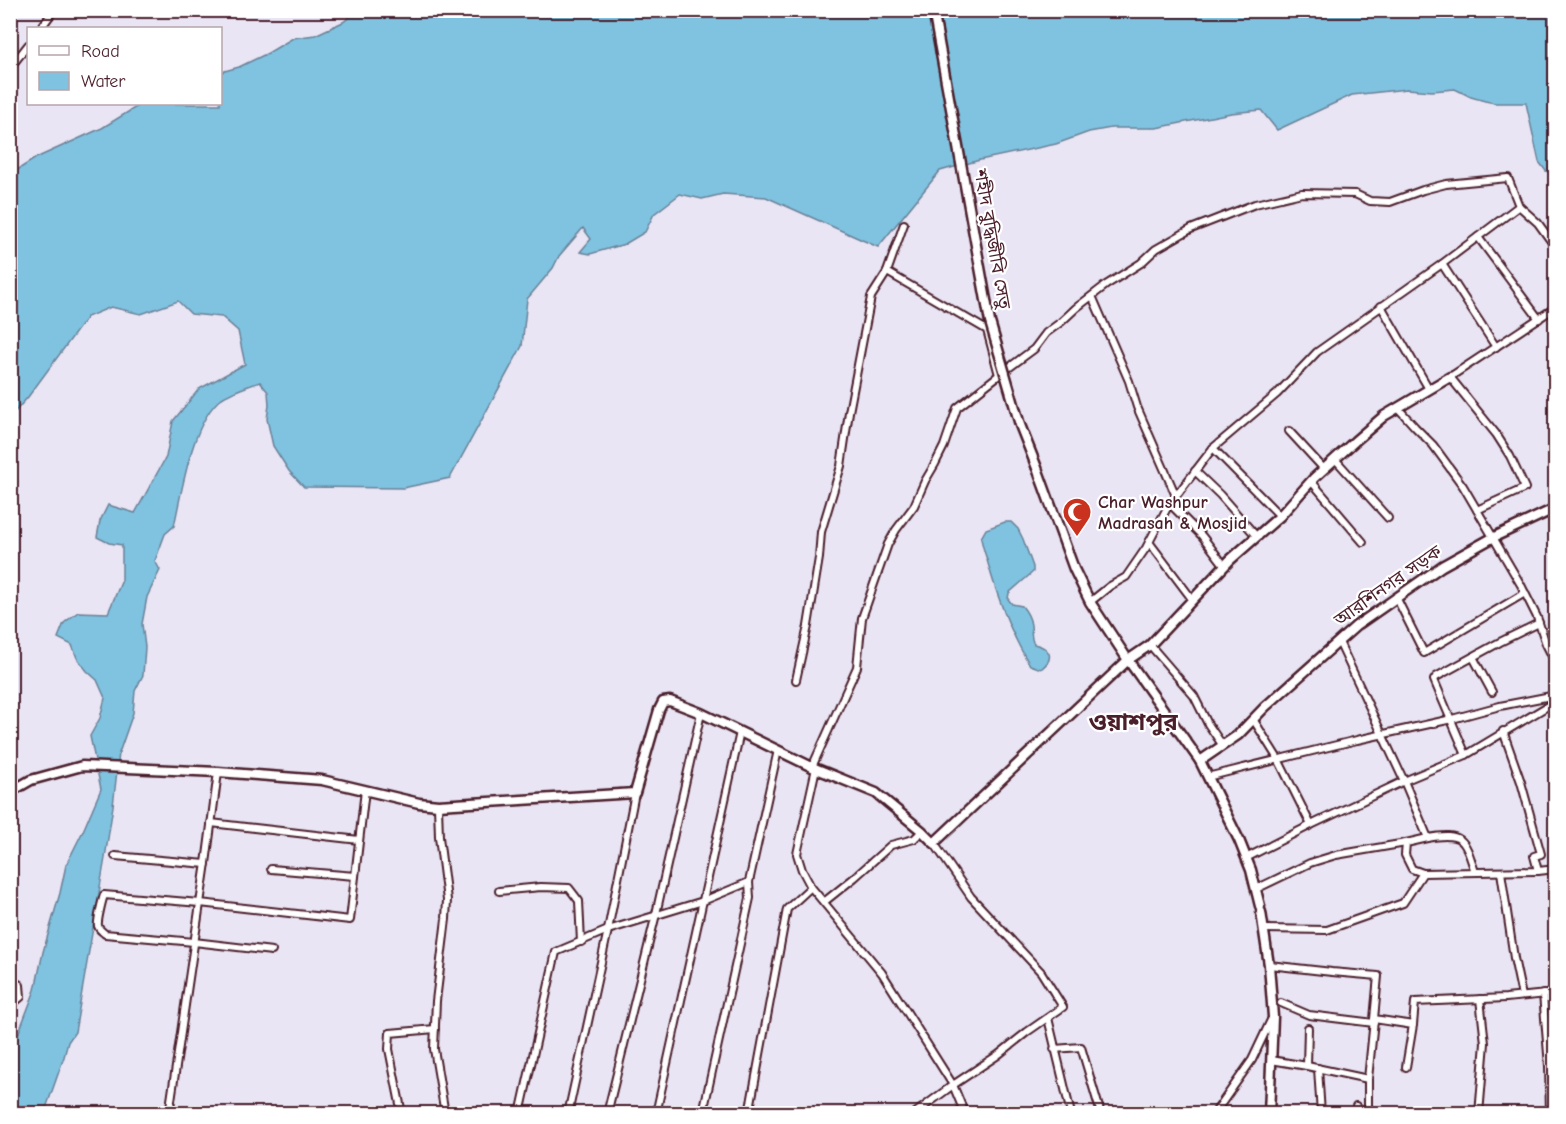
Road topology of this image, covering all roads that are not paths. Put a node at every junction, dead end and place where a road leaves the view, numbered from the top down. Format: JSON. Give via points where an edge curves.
{"nodes":[{"id":1,"x":54,"y":10,"type":"edge"},
{"id":2,"x":933,"y":10,"type":"edge"},
{"id":3,"x":42,"y":27,"type":"edge"},
{"id":4,"x":27,"y":46,"type":"edge"},
{"id":5,"x":10,"y":68,"type":"edge"},
{"id":6,"x":1519,"y":206,"type":"junction"},
{"id":7,"x":903,"y":224,"type":"dead end"},
{"id":8,"x":1478,"y":237,"type":"junction"},
{"id":9,"x":1556,"y":248,"type":"edge"},
{"id":10,"x":1442,"y":264,"type":"junction"},
{"id":11,"x":887,"y":272,"type":"junction"},
{"id":12,"x":1092,"y":296,"type":"junction"},
{"id":13,"x":1381,"y":306,"type":"junction"},
{"id":14,"x":1556,"y":307,"type":"edge"},
{"id":15,"x":1539,"y":319,"type":"junction"},
{"id":16,"x":1496,"y":347,"type":"junction"},
{"id":17,"x":999,"y":375,"type":"junction"},
{"id":18,"x":1450,"y":377,"type":"junction"},
{"id":19,"x":1430,"y":389,"type":"junction"},
{"id":20,"x":1398,"y":408,"type":"junction"},
{"id":21,"x":1289,"y":431,"type":"dead end"},
{"id":22,"x":1214,"y":448,"type":"junction"},
{"id":23,"x":1335,"y":459,"type":"junction"},
{"id":24,"x":1324,"y":469,"type":"junction"},
{"id":25,"x":1195,"y":471,"type":"junction"},
{"id":26,"x":1311,"y":481,"type":"junction"},
{"id":27,"x":1176,"y":496,"type":"junction"},
{"id":28,"x":1170,"y":504,"type":"junction"},
{"id":29,"x":1556,"y":508,"type":"edge"},
{"id":30,"x":1477,"y":510,"type":"junction"},
{"id":31,"x":1280,"y":516,"type":"junction"},
{"id":32,"x":1388,"y":518,"type":"dead end"},
{"id":33,"x":1257,"y":537,"type":"junction"},
{"id":34,"x":1494,"y":537,"type":"junction"},
{"id":35,"x":1149,"y":542,"type":"junction"},
{"id":36,"x":1363,"y":542,"type":"dead end"},
{"id":37,"x":1225,"y":566,"type":"junction"},
{"id":38,"x":1525,"y":593,"type":"junction"},
{"id":39,"x":1396,"y":597,"type":"junction"},
{"id":40,"x":1192,"y":599,"type":"junction"},
{"id":41,"x":1090,"y":602,"type":"junction"},
{"id":42,"x":1539,"y":623,"type":"junction"},
{"id":43,"x":1339,"y":642,"type":"junction"},
{"id":44,"x":1150,"y":645,"type":"junction"},
{"id":45,"x":1473,"y":657,"type":"junction"},
{"id":46,"x":1128,"y":660,"type":"junction"},
{"id":47,"x":1556,"y":664,"type":"edge"},
{"id":48,"x":796,"y":680,"type":"dead end"},
{"id":49,"x":1492,"y":692,"type":"dead end"},
{"id":50,"x":1556,"y":695,"type":"edge"},
{"id":51,"x":1556,"y":701,"type":"edge"},
{"id":52,"x":701,"y":713,"type":"junction"},
{"id":53,"x":1253,"y":719,"type":"junction"},
{"id":54,"x":1452,"y":720,"type":"junction"},
{"id":55,"x":1503,"y":731,"type":"junction"},
{"id":56,"x":740,"y":732,"type":"junction"},
{"id":57,"x":1383,"y":734,"type":"junction"},
{"id":58,"x":1223,"y":746,"type":"junction"},
{"id":59,"x":778,"y":750,"type":"junction"},
{"id":60,"x":1466,"y":755,"type":"junction"},
{"id":61,"x":1278,"y":759,"type":"junction"},
{"id":62,"x":1200,"y":761,"type":"junction"},
{"id":63,"x":814,"y":767,"type":"junction"},
{"id":64,"x":218,"y":772,"type":"junction"},
{"id":65,"x":1211,"y":776,"type":"dead end"},
{"id":66,"x":1404,"y":781,"type":"junction"},
{"id":67,"x":365,"y":790,"type":"junction"},
{"id":68,"x":10,"y":792,"type":"edge"},
{"id":69,"x":635,"y":793,"type":"junction"},
{"id":70,"x":438,"y":805,"type":"junction"},
{"id":71,"x":211,"y":823,"type":"junction"},
{"id":72,"x":1311,"y":825,"type":"junction"},
{"id":73,"x":922,"y":831,"type":"junction"},
{"id":74,"x":1428,"y":838,"type":"junction"},
{"id":75,"x":359,"y":840,"type":"junction"},
{"id":76,"x":934,"y":843,"type":"junction"},
{"id":77,"x":1406,"y":843,"type":"junction"},
{"id":78,"x":115,"y":856,"type":"dead end"},
{"id":79,"x":1246,"y":858,"type":"junction"},
{"id":80,"x":206,"y":864,"type":"junction"},
{"id":81,"x":271,"y":869,"type":"dead end"},
{"id":82,"x":1556,"y":869,"type":"edge"},
{"id":83,"x":1538,"y":871,"type":"junction"},
{"id":84,"x":1475,"y":872,"type":"junction"},
{"id":85,"x":1502,"y":872,"type":"junction"},
{"id":86,"x":1424,"y":873,"type":"junction"},
{"id":87,"x":355,"y":876,"type":"junction"},
{"id":88,"x":749,"y":882,"type":"junction"},
{"id":89,"x":811,"y":887,"type":"junction"},
{"id":90,"x":1256,"y":889,"type":"junction"},
{"id":91,"x":499,"y":891,"type":"dead end"},
{"id":92,"x":703,"y":901,"type":"junction"},
{"id":93,"x":824,"y":902,"type":"junction"},
{"id":94,"x":200,"y":903,"type":"junction"},
{"id":95,"x":656,"y":914,"type":"junction"},
{"id":96,"x":1265,"y":929,"type":"junction"},
{"id":97,"x":608,"y":930,"type":"junction"},
{"id":98,"x":194,"y":942,"type":"junction"},
{"id":99,"x":581,"y":942,"type":"junction"},
{"id":100,"x":272,"y":951,"type":"dead end"},
{"id":101,"x":1269,"y":965,"type":"junction"},
{"id":102,"x":10,"y":979,"type":"edge"},
{"id":103,"x":1556,"y":993,"type":"edge"},
{"id":104,"x":1543,"y":994,"type":"junction"},
{"id":105,"x":1522,"y":996,"type":"junction"},
{"id":106,"x":1480,"y":999,"type":"junction"},
{"id":107,"x":1281,"y":1003,"type":"dead end"},
{"id":108,"x":10,"y":1006,"type":"edge"},
{"id":109,"x":1273,"y":1017,"type":"junction"},
{"id":110,"x":1048,"y":1018,"type":"junction"},
{"id":111,"x":1374,"y":1021,"type":"junction"},
{"id":112,"x":1413,"y":1025,"type":"junction"},
{"id":113,"x":1308,"y":1028,"type":"dead end"},
{"id":114,"x":435,"y":1029,"type":"junction"},
{"id":115,"x":1054,"y":1049,"type":"junction"},
{"id":116,"x":1271,"y":1060,"type":"junction"},
{"id":117,"x":1307,"y":1066,"type":"junction"},
{"id":118,"x":1406,"y":1067,"type":"dead end"},
{"id":119,"x":1318,"y":1068,"type":"junction"},
{"id":120,"x":1368,"y":1079,"type":"junction"},
{"id":121,"x":953,"y":1085,"type":"junction"},
{"id":122,"x":704,"y":1108,"type":"dead end"},
{"id":123,"x":169,"y":1113,"type":"edge"},
{"id":124,"x":402,"y":1113,"type":"edge"},
{"id":125,"x":445,"y":1113,"type":"edge"},
{"id":126,"x":520,"y":1113,"type":"edge"},
{"id":127,"x":568,"y":1113,"type":"edge"},
{"id":128,"x":607,"y":1113,"type":"edge"},
{"id":129,"x":656,"y":1113,"type":"edge"},
{"id":130,"x":749,"y":1113,"type":"edge"},
{"id":131,"x":914,"y":1113,"type":"edge"},
{"id":132,"x":965,"y":1113,"type":"edge"},
{"id":133,"x":1071,"y":1113,"type":"edge"},
{"id":134,"x":1101,"y":1113,"type":"edge"},
{"id":135,"x":1214,"y":1113,"type":"edge"},
{"id":136,"x":1269,"y":1113,"type":"edge"},
{"id":137,"x":1322,"y":1113,"type":"edge"},
{"id":138,"x":1368,"y":1113,"type":"edge"},
{"id":139,"x":1479,"y":1113,"type":"edge"},
{"id":140,"x":1550,"y":1113,"type":"edge"}],
"edges":[{"from":1,"to":3,"type":"street"},
{"from":2,"to":41,"type":"street","name":"শহীদ বুদ্ধিজীবি সেতু","bridge":true,"via":[[990,322],[1020,425]]},
{"from":4,"to":5,"type":"street"},
{"from":6,"to":8,"type":"street"},
{"from":6,"to":9,"type":"street"},
{"from":6,"to":12,"type":"street","via":[[1508,178],[1446,184],[1390,202],[1370,201],[1355,194],[1302,193],[1255,204],[1191,229],[1156,249]]},
{"from":7,"to":11,"type":"street"},
{"from":8,"to":10,"type":"street"},
{"from":8,"to":15,"type":"street"},
{"from":10,"to":13,"type":"street"},
{"from":10,"to":16,"type":"street"},
{"from":11,"to":17,"type":"street","via":[[987,330]]},
{"from":11,"to":48,"type":"street","via":[[871,297],[841,466],[821,532]]},
{"from":12,"to":17,"type":"street"},
{"from":12,"to":27,"type":"street"},
{"from":13,"to":19,"type":"street"},
{"from":13,"to":22,"type":"street","via":[[1317,352],[1277,394]]},
{"from":14,"to":15,"type":"street"},
{"from":15,"to":16,"type":"street"},
{"from":16,"to":18,"type":"street"},
{"from":17,"to":63,"type":"street","via":[[957,408],[944,446],[914,506],[888,544],[862,618],[857,667]]},
{"from":18,"to":19,"type":"street"},
{"from":18,"to":30,"type":"street","via":[[1496,434],[1525,488]]},
{"from":19,"to":20,"type":"street"},
{"from":20,"to":23,"type":"street"},
{"from":20,"to":30,"type":"street","via":[[1433,445]]},
{"from":21,"to":24,"type":"street"},
{"from":22,"to":25,"type":"street"},
{"from":22,"to":31,"type":"street"},
{"from":23,"to":24,"type":"street"},
{"from":23,"to":32,"type":"street"},
{"from":24,"to":26,"type":"street"},
{"from":25,"to":27,"type":"street"},
{"from":25,"to":33,"type":"street"},
{"from":26,"to":31,"type":"street"},
{"from":26,"to":36,"type":"street"},
{"from":27,"to":28,"type":"street"},
{"from":28,"to":35,"type":"street"},
{"from":28,"to":37,"type":"street"},
{"from":29,"to":34,"type":"street","name":"আরশিনগর সড়ক"},
{"from":30,"to":34,"type":"street"},
{"from":31,"to":33,"type":"street"},
{"from":33,"to":37,"type":"street"},
{"from":34,"to":38,"type":"street"},
{"from":34,"to":39,"type":"street","name":"আরশিনগর সড়ক"},
{"from":35,"to":40,"type":"street"},
{"from":35,"to":41,"type":"street","via":[[1126,577]]},
{"from":37,"to":40,"type":"street"},
{"from":38,"to":39,"type":"street","via":[[1424,653]]},
{"from":38,"to":42,"type":"street"},
{"from":39,"to":43,"type":"street","name":"আরশিনগর সড়ক"},
{"from":40,"to":44,"type":"street"},
{"from":41,"to":46,"type":"street","name":"শহীদ বুদ্ধিজীবি সেতু"},
{"from":42,"to":45,"type":"street"},
{"from":42,"to":47,"type":"street"},
{"from":43,"to":53,"type":"street","name":"আরশিনগর সড়ক"},
{"from":43,"to":57,"type":"street"},
{"from":44,"to":46,"type":"street"},
{"from":44,"to":58,"type":"street","via":[[1194,696]]},
{"from":45,"to":49,"type":"street"},
{"from":45,"to":54,"type":"street","via":[[1434,680]]},
{"from":46,"to":62,"type":"street","name":"শহীদ বুদ্ধিজীবি সেতু"},
{"from":46,"to":76,"type":"street"},
{"from":50,"to":54,"type":"street"},
{"from":51,"to":55,"type":"street"},
{"from":52,"to":56,"type":"street"},
{"from":52,"to":69,"type":"street","via":[[663,702]]},
{"from":52,"to":95,"type":"street"},
{"from":53,"to":58,"type":"street","name":"আরশিনগর সড়ক"},
{"from":53,"to":61,"type":"street"},
{"from":54,"to":57,"type":"street"},
{"from":54,"to":60,"type":"street"},
{"from":55,"to":60,"type":"street"},
{"from":55,"to":83,"type":"street","via":[[1542,854],[1534,856]]},
{"from":56,"to":59,"type":"street"},
{"from":56,"to":92,"type":"street"},
{"from":57,"to":61,"type":"street"},
{"from":57,"to":66,"type":"street"},
{"from":58,"to":62,"type":"street","name":"আরশিনগর সড়ক"},
{"from":59,"to":63,"type":"street"},
{"from":59,"to":88,"type":"street"},
{"from":60,"to":66,"type":"street"},
{"from":61,"to":65,"type":"street"},
{"from":61,"to":72,"type":"street"},
{"from":62,"to":79,"type":"street","name":"শহীদ বুদ্ধিজীবি সেতু"},
{"from":63,"to":73,"type":"street","via":[[876,794]]},
{"from":63,"to":89,"type":"street","via":[[797,854]]},
{"from":64,"to":67,"type":"street","via":[[322,780]]},
{"from":64,"to":68,"type":"street","via":[[81,766],[31,780]]},
{"from":64,"to":71,"type":"street"},
{"from":66,"to":72,"type":"street"},
{"from":66,"to":74,"type":"street"},
{"from":67,"to":70,"type":"street"},
{"from":67,"to":75,"type":"street"},
{"from":69,"to":70,"type":"street"},
{"from":69,"to":97,"type":"street"},
{"from":70,"to":114,"type":"street","via":[[447,900]]},
{"from":71,"to":75,"type":"street"},
{"from":71,"to":80,"type":"street"},
{"from":72,"to":79,"type":"street"},
{"from":73,"to":76,"type":"street"},
{"from":73,"to":93,"type":"street","via":[[914,839],[891,845]]},
{"from":74,"to":77,"type":"street"},
{"from":74,"to":84,"type":"street","via":[[1454,836],[1461,840]]},
{"from":75,"to":87,"type":"street"},
{"from":76,"to":110,"type":"street","via":[[971,897],[1041,972],[1063,1007]]},
{"from":77,"to":86,"type":"street","via":[[1405,855],[1412,869]]},
{"from":77,"to":90,"type":"street","via":[[1310,862]]},
{"from":78,"to":80,"type":"street"},
{"from":79,"to":90,"type":"street","name":"শহীদ বুদ্ধিজীবি সেতু"},
{"from":80,"to":94,"type":"street"},
{"from":81,"to":87,"type":"street"},
{"from":82,"to":83,"type":"street"},
{"from":83,"to":85,"type":"street"},
{"from":84,"to":85,"type":"street"},
{"from":84,"to":86,"type":"street"},
{"from":85,"to":105,"type":"street"},
{"from":86,"to":96,"type":"street","via":[[1403,903],[1327,930]]},
{"from":87,"to":94,"type":"street","via":[[350,920]]},
{"from":88,"to":92,"type":"street"},
{"from":88,"to":122,"type":"street","via":[[750,898]]},
{"from":89,"to":93,"type":"street"},
{"from":89,"to":130,"type":"street","via":[[787,909]]},
{"from":90,"to":96,"type":"street","name":"শহীদ বুদ্ধিজীবি সেতু"},
{"from":91,"to":99,"type":"street","via":[[569,888],[579,901]]},
{"from":92,"to":95,"type":"street"},
{"from":92,"to":129,"type":"street"},
{"from":93,"to":121,"type":"street","via":[[882,973]]},
{"from":94,"to":98,"type":"street"},
{"from":94,"to":98,"type":"street","via":[[104,895],[101,906],[98,926],[105,934]]},
{"from":95,"to":97,"type":"street"},
{"from":95,"to":128,"type":"street"},
{"from":96,"to":101,"type":"street","name":"শহীদ বুদ্ধিজীবি সেতু"},
{"from":97,"to":99,"type":"street"},
{"from":97,"to":127,"type":"street"},
{"from":98,"to":100,"type":"street"},
{"from":98,"to":123,"type":"street"},
{"from":99,"to":126,"type":"street","via":[[556,952]]},
{"from":101,"to":109,"type":"street","name":"শহীদ বুদ্ধিজীবি সেতু"},
{"from":101,"to":111,"type":"street","via":[[1378,976]]},
{"from":102,"to":108,"type":"street","via":[[20,985],[21,997]]},
{"from":103,"to":104,"type":"street"},
{"from":104,"to":105,"type":"street"},
{"from":104,"to":140,"type":"street"},
{"from":105,"to":106,"type":"street"},
{"from":106,"to":112,"type":"street","via":[[1415,1002]]},
{"from":106,"to":139,"type":"street","via":[[1485,1043]]},
{"from":107,"to":111,"type":"street","via":[[1308,1015]]},
{"from":109,"to":116,"type":"street","name":"শহীদ বুদ্ধিজীবি সেতু"},
{"from":109,"to":135,"type":"street","via":[[1252,1060]]},
{"from":110,"to":115,"type":"street"},
{"from":110,"to":121,"type":"street"},
{"from":111,"to":112,"type":"street"},
{"from":111,"to":120,"type":"street"},
{"from":112,"to":118,"type":"street"},
{"from":113,"to":117,"type":"street"},
{"from":114,"to":124,"type":"street","via":[[390,1033],[389,1049]]},
{"from":114,"to":125,"type":"street","via":[[434,1049]]},
{"from":115,"to":133,"type":"street"},
{"from":115,"to":134,"type":"street","via":[[1081,1047]]},
{"from":116,"to":117,"type":"street"},
{"from":116,"to":136,"type":"street","name":"শহীদ বুদ্ধিজীবি সেতু"},
{"from":117,"to":119,"type":"street"},
{"from":119,"to":120,"type":"street"},
{"from":119,"to":137,"type":"street"},
{"from":120,"to":138,"type":"street"},
{"from":121,"to":131,"type":"street"},
{"from":121,"to":132,"type":"street"}]}
